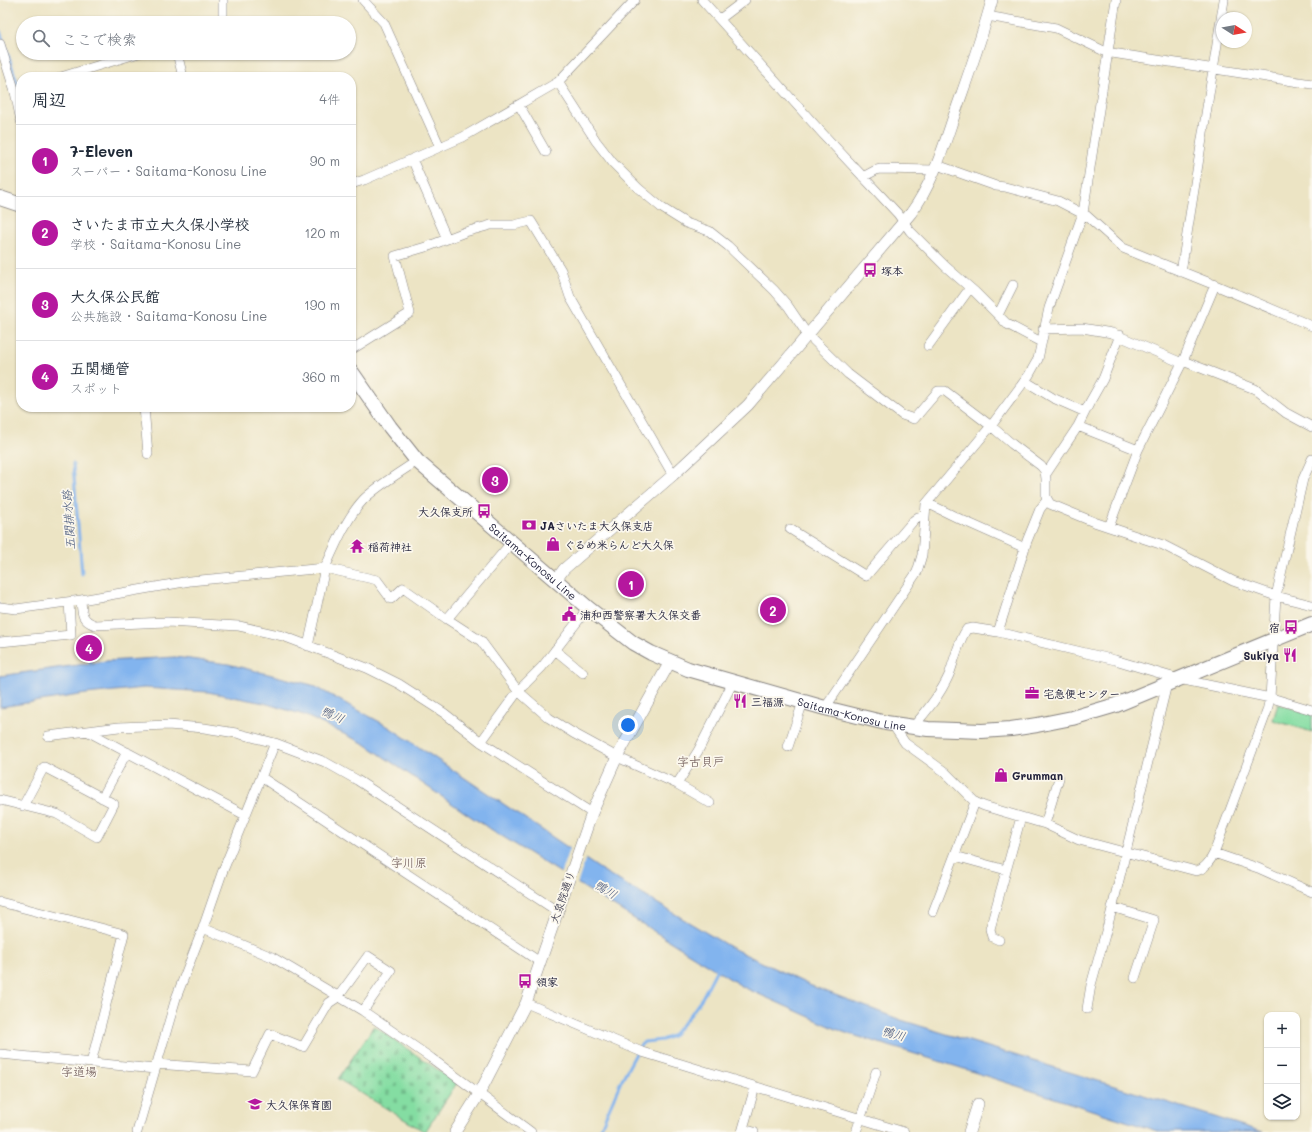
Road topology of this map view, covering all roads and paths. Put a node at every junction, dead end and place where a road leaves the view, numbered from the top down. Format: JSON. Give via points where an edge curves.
{"nodes":[{"id":1,"x":223,"y":0,"type":"edge"},
{"id":2,"x":363,"y":0,"type":"edge"},
{"id":3,"x":635,"y":0,"type":"edge"},
{"id":4,"x":702,"y":0,"type":"edge"},
{"id":5,"x":745,"y":0,"type":"edge"},
{"id":6,"x":992,"y":0,"type":"edge"},
{"id":7,"x":1116,"y":0,"type":"edge"},
{"id":8,"x":1224,"y":0,"type":"edge"},
{"id":9,"x":223,"y":16,"type":"edge"},
{"id":10,"x":987,"y":16,"type":"junction"},
{"id":11,"x":720,"y":19,"type":"junction"},
{"id":12,"x":0,"y":44,"type":"edge"},
{"id":13,"x":1108,"y":52,"type":"junction"},
{"id":14,"x":116,"y":60,"type":"edge"},
{"id":15,"x":179,"y":60,"type":"edge"},
{"id":16,"x":1213,"y":69,"type":"junction"},
{"id":17,"x":77,"y":72,"type":"edge"},
{"id":18,"x":182,"y":72,"type":"edge"},
{"id":19,"x":558,"y":82,"type":"junction"},
{"id":20,"x":1312,"y":84,"type":"edge"},
{"id":21,"x":16,"y":85,"type":"edge"},
{"id":22,"x":519,"y":105,"type":"junction"},
{"id":23,"x":440,"y":147,"type":"junction"},
{"id":24,"x":546,"y":152,"type":"dead end"},
{"id":25,"x":412,"y":159,"type":"junction"},
{"id":26,"x":936,"y":167,"type":"junction"},
{"id":27,"x":863,"y":177,"type":"junction"},
{"id":28,"x":356,"y":182,"type":"edge"},
{"id":29,"x":0,"y":198,"type":"edge"},
{"id":30,"x":16,"y":203,"type":"edge"},
{"id":31,"x":1083,"y":213,"type":"junction"},
{"id":32,"x":904,"y":222,"type":"junction"},
{"id":33,"x":447,"y":239,"type":"junction"},
{"id":34,"x":1181,"y":272,"type":"junction"},
{"id":35,"x":1013,"y":285,"type":"dead end"},
{"id":36,"x":1215,"y":285,"type":"junction"},
{"id":37,"x":970,"y":288,"type":"junction"},
{"id":38,"x":998,"y":315,"type":"junction"},
{"id":39,"x":1312,"y":326,"type":"edge"},
{"id":40,"x":1043,"y":329,"type":"junction"},
{"id":41,"x":807,"y":334,"type":"junction"},
{"id":42,"x":1120,"y":335,"type":"junction"},
{"id":43,"x":1041,"y":342,"type":"junction"},
{"id":44,"x":928,"y":346,"type":"dead end"},
{"id":45,"x":356,"y":347,"type":"edge"},
{"id":46,"x":1183,"y":362,"type":"junction"},
{"id":47,"x":356,"y":378,"type":"edge"},
{"id":48,"x":1025,"y":381,"type":"junction"},
{"id":49,"x":144,"y":412,"type":"edge"},
{"id":50,"x":1085,"y":412,"type":"junction"},
{"id":51,"x":991,"y":426,"type":"junction"},
{"id":52,"x":1078,"y":426,"type":"junction"},
{"id":53,"x":1312,"y":427,"type":"edge"},
{"id":54,"x":1138,"y":450,"type":"junction"},
{"id":55,"x":148,"y":454,"type":"dead end"},
{"id":56,"x":1312,"y":459,"type":"edge"},
{"id":57,"x":417,"y":461,"type":"junction"},
{"id":58,"x":1046,"y":474,"type":"junction"},
{"id":59,"x":673,"y":475,"type":"junction"},
{"id":60,"x":1047,"y":500,"type":"junction"},
{"id":61,"x":926,"y":503,"type":"junction"},
{"id":62,"x":924,"y":515,"type":"junction"},
{"id":63,"x":1109,"y":527,"type":"junction"},
{"id":64,"x":790,"y":529,"type":"dead end"},
{"id":65,"x":511,"y":543,"type":"junction"},
{"id":66,"x":1026,"y":548,"type":"junction"},
{"id":67,"x":325,"y":568,"type":"junction"},
{"id":68,"x":556,"y":580,"type":"junction"},
{"id":69,"x":1276,"y":596,"type":"junction"},
{"id":70,"x":81,"y":600,"type":"junction"},
{"id":71,"x":69,"y":602,"type":"junction"},
{"id":72,"x":1312,"y":605,"type":"edge"},
{"id":73,"x":0,"y":607,"type":"edge"},
{"id":74,"x":588,"y":608,"type":"junction"},
{"id":75,"x":447,"y":619,"type":"junction"},
{"id":76,"x":1312,"y":624,"type":"edge"},
{"id":77,"x":998,"y":632,"type":"junction"},
{"id":78,"x":1273,"y":641,"type":"junction"},
{"id":79,"x":0,"y":642,"type":"edge"},
{"id":80,"x":308,"y":646,"type":"junction"},
{"id":81,"x":556,"y":650,"type":"junction"},
{"id":82,"x":670,"y":662,"type":"junction"},
{"id":83,"x":584,"y":673,"type":"dead end"},
{"id":84,"x":733,"y":682,"type":"junction"},
{"id":85,"x":1173,"y":682,"type":"junction"},
{"id":86,"x":518,"y":691,"type":"junction"},
{"id":87,"x":1270,"y":698,"type":"junction"},
{"id":88,"x":803,"y":702,"type":"junction"},
{"id":89,"x":825,"y":708,"type":"junction"},
{"id":90,"x":1312,"y":710,"type":"edge"},
{"id":91,"x":894,"y":725,"type":"junction"},
{"id":92,"x":912,"y":728,"type":"junction"},
{"id":93,"x":87,"y":731,"type":"junction"},
{"id":94,"x":48,"y":736,"type":"dead end"},
{"id":95,"x":481,"y":742,"type":"junction"},
{"id":96,"x":275,"y":743,"type":"junction"},
{"id":97,"x":788,"y":747,"type":"dead end"},
{"id":98,"x":126,"y":752,"type":"junction"},
{"id":99,"x":617,"y":757,"type":"junction"},
{"id":100,"x":261,"y":777,"type":"junction"},
{"id":101,"x":1059,"y":778,"type":"dead end"},
{"id":102,"x":677,"y":784,"type":"junction"},
{"id":103,"x":102,"y":798,"type":"junction"},
{"id":104,"x":0,"y":800,"type":"edge"},
{"id":105,"x":975,"y":802,"type":"junction"},
{"id":106,"x":710,"y":804,"type":"dead end"},
{"id":107,"x":22,"y":806,"type":"junction"},
{"id":108,"x":592,"y":813,"type":"junction"},
{"id":109,"x":246,"y":815,"type":"junction"},
{"id":110,"x":1021,"y":817,"type":"junction"},
{"id":111,"x":1045,"y":824,"type":"junction"},
{"id":112,"x":1125,"y":852,"type":"junction"},
{"id":113,"x":1214,"y":853,"type":"junction"},
{"id":114,"x":955,"y":856,"type":"junction"},
{"id":115,"x":1006,"y":870,"type":"junction"},
{"id":116,"x":1312,"y":892,"type":"edge"},
{"id":117,"x":0,"y":902,"type":"edge"},
{"id":118,"x":1112,"y":907,"type":"junction"},
{"id":119,"x":557,"y":910,"type":"junction"},
{"id":120,"x":933,"y":912,"type":"dead end"},
{"id":121,"x":203,"y":928,"type":"junction"},
{"id":122,"x":999,"y":940,"type":"dead end"},
{"id":123,"x":540,"y":962,"type":"junction"},
{"id":124,"x":1135,"y":978,"type":"dead end"},
{"id":125,"x":338,"y":997,"type":"junction"},
{"id":126,"x":526,"y":1003,"type":"junction"},
{"id":127,"x":1087,"y":1009,"type":"dead end"},
{"id":128,"x":363,"y":1011,"type":"junction"},
{"id":129,"x":0,"y":1054,"type":"edge"},
{"id":130,"x":91,"y":1063,"type":"junction"},
{"id":131,"x":156,"y":1066,"type":"junction"},
{"id":132,"x":876,"y":1072,"type":"dead end"},
{"id":133,"x":755,"y":1087,"type":"junction"},
{"id":134,"x":479,"y":1094,"type":"junction"},
{"id":135,"x":978,"y":1104,"type":"dead end"},
{"id":136,"x":860,"y":1119,"type":"junction"},
{"id":137,"x":742,"y":1130,"type":"edge"},
{"id":138,"x":137,"y":1132,"type":"edge"},
{"id":139,"x":455,"y":1132,"type":"edge"},
{"id":140,"x":531,"y":1132,"type":"edge"},
{"id":141,"x":754,"y":1132,"type":"edge"},
{"id":142,"x":856,"y":1132,"type":"edge"},
{"id":143,"x":904,"y":1132,"type":"edge"},
{"id":144,"x":969,"y":1132,"type":"edge"}],
"edges":[{"from":1,"to":9,"type":"street"},
{"from":2,"to":23,"type":"street","via":[[384,23]]},
{"from":3,"to":19,"type":"street"},
{"from":4,"to":11,"type":"street"},
{"from":5,"to":11,"type":"street"},
{"from":6,"to":10,"type":"street"},
{"from":7,"to":13,"type":"street"},
{"from":8,"to":16,"type":"street"},
{"from":10,"to":13,"type":"street","via":[[1056,28]]},
{"from":10,"to":26,"type":"street"},
{"from":11,"to":27,"type":"street"},
{"from":12,"to":21,"type":"street"},
{"from":13,"to":16,"type":"street"},
{"from":13,"to":31,"type":"street"},
{"from":14,"to":17,"type":"street"},
{"from":15,"to":18,"type":"street"},
{"from":16,"to":20,"type":"street"},
{"from":16,"to":34,"type":"street"},
{"from":19,"to":22,"type":"street"},
{"from":19,"to":41,"type":"street","via":[[613,164],[662,208],[686,222],[709,231],[728,246],[774,290]]},
{"from":22,"to":23,"type":"street"},
{"from":22,"to":24,"type":"street"},
{"from":23,"to":25,"type":"street"},
{"from":25,"to":28,"type":"street"},
{"from":25,"to":33,"type":"street"},
{"from":26,"to":27,"type":"street","via":[[880,169]]},
{"from":26,"to":31,"type":"street","via":[[996,186],[1053,199]]},
{"from":26,"to":32,"type":"street","via":[[922,198]]},
{"from":27,"to":32,"type":"street"},
{"from":29,"to":30,"type":"main road"},
{"from":31,"to":34,"type":"street","via":[[1123,248]]},
{"from":31,"to":40,"type":"street"},
{"from":32,"to":37,"type":"street","via":[[910,231]]},
{"from":32,"to":41,"type":"street"},
{"from":33,"to":45,"type":"street","via":[[395,256],[410,313]]},
{"from":33,"to":59,"type":"street","via":[[491,225],[514,225],[531,221],[561,270],[570,297]]},
{"from":34,"to":36,"type":"street"},
{"from":35,"to":38,"type":"street"},
{"from":36,"to":39,"type":"street"},
{"from":36,"to":46,"type":"street"},
{"from":37,"to":38,"type":"street"},
{"from":37,"to":44,"type":"street"},
{"from":38,"to":43,"type":"street","via":[[1011,326]]},
{"from":40,"to":42,"type":"street","via":[[1082,328]]},
{"from":40,"to":43,"type":"street"},
{"from":41,"to":51,"type":"street","via":[[852,377],[902,415],[914,418],[938,391],[945,391]]},
{"from":41,"to":59,"type":"street","via":[[748,405]]},
{"from":42,"to":46,"type":"street"},
{"from":42,"to":50,"type":"street","via":[[1103,379]]},
{"from":43,"to":48,"type":"street","via":[[1036,362]]},
{"from":46,"to":53,"type":"street","via":[[1255,389],[1286,413]]},
{"from":46,"to":54,"type":"street"},
{"from":47,"to":57,"type":"main road","name":"Saitama-Konosu Line","via":[[390,428]]},
{"from":48,"to":50,"type":"street","via":[[1053,398]]},
{"from":48,"to":51,"type":"street"},
{"from":49,"to":55,"type":"street"},
{"from":50,"to":52,"type":"street"},
{"from":51,"to":58,"type":"street","via":[[1039,464]]},
{"from":51,"to":61,"type":"street"},
{"from":52,"to":54,"type":"street"},
{"from":52,"to":58,"type":"street"},
{"from":54,"to":63,"type":"street"},
{"from":56,"to":69,"type":"street","via":[[1303,479]]},
{"from":57,"to":65,"type":"main road","name":"Saitama-Konosu Line"},
{"from":57,"to":67,"type":"street","via":[[384,482],[363,500],[342,530]]},
{"from":58,"to":60,"type":"street"},
{"from":59,"to":68,"type":"street","via":[[564,568]]},
{"from":60,"to":63,"type":"street","via":[[1052,505]]},
{"from":60,"to":66,"type":"street","via":[[1040,509]]},
{"from":61,"to":62,"type":"street"},
{"from":61,"to":66,"type":"street"},
{"from":62,"to":64,"type":"street","via":[[914,520],[866,576]]},
{"from":62,"to":89,"type":"street","via":[[922,555],[917,572]]},
{"from":63,"to":69,"type":"street","via":[[1163,545],[1228,579]]},
{"from":65,"to":68,"type":"main road","name":"Saitama-Konosu Line"},
{"from":65,"to":75,"type":"street"},
{"from":66,"to":77,"type":"street"},
{"from":67,"to":70,"type":"street","via":[[190,581]]},
{"from":67,"to":75,"type":"street","via":[[376,580],[391,599],[403,588]]},
{"from":67,"to":80,"type":"street"},
{"from":68,"to":74,"type":"main road","name":"Saitama-Konosu Line"},
{"from":69,"to":72,"type":"street"},
{"from":69,"to":78,"type":"street"},
{"from":70,"to":71,"type":"street"},
{"from":70,"to":80,"type":"street","via":[[82,616],[95,625],[167,622],[239,626],[283,636]]},
{"from":71,"to":73,"type":"street","via":[[16,609]]},
{"from":71,"to":79,"type":"street","via":[[71,635]]},
{"from":74,"to":81,"type":"street"},
{"from":74,"to":82,"type":"main road","name":"Saitama-Konosu Line","via":[[633,643]]},
{"from":75,"to":86,"type":"street","via":[[480,641]]},
{"from":76,"to":78,"type":"main road","name":"Saitama-Konosu Line"},
{"from":77,"to":85,"type":"street","via":[[1115,660]]},
{"from":77,"to":92,"type":"street","via":[[967,629],[940,693]]},
{"from":78,"to":85,"type":"main road","name":"Saitama-Konosu Line"},
{"from":78,"to":87,"type":"street"},
{"from":80,"to":95,"type":"street","via":[[367,668],[399,684],[444,713]]},
{"from":81,"to":83,"type":"street"},
{"from":81,"to":86,"type":"street"},
{"from":82,"to":84,"type":"main road","name":"Saitama-Konosu Line"},
{"from":82,"to":99,"type":"street","name":"大泉院通り"},
{"from":84,"to":88,"type":"main road","name":"Saitama-Konosu Line"},
{"from":84,"to":102,"type":"street","via":[[698,751]]},
{"from":85,"to":87,"type":"street"},
{"from":85,"to":92,"type":"main road","name":"Saitama-Konosu Line","via":[[1102,710],[1037,725],[982,731]]},
{"from":85,"to":112,"type":"street"},
{"from":86,"to":95,"type":"street"},
{"from":86,"to":99,"type":"street","via":[[549,718]]},
{"from":87,"to":90,"type":"street"},
{"from":87,"to":113,"type":"street","via":[[1264,722]]},
{"from":88,"to":89,"type":"main road","name":"Saitama-Konosu Line"},
{"from":88,"to":97,"type":"street"},
{"from":89,"to":91,"type":"main road","name":"Saitama-Konosu Line"},
{"from":91,"to":92,"type":"main road","name":"Saitama-Konosu Line"},
{"from":91,"to":105,"type":"street","via":[[905,743],[945,772]]},
{"from":93,"to":94,"type":"street"},
{"from":93,"to":96,"type":"street","via":[[168,725],[236,733]]},
{"from":93,"to":98,"type":"street"},
{"from":95,"to":108,"type":"street"},
{"from":96,"to":100,"type":"street"},
{"from":96,"to":119,"type":"street","via":[[324,762],[357,780]]},
{"from":98,"to":103,"type":"street"},
{"from":98,"to":109,"type":"street"},
{"from":99,"to":102,"type":"street"},
{"from":99,"to":108,"type":"street","name":"大泉院通り"},
{"from":100,"to":109,"type":"street"},
{"from":100,"to":123,"type":"street"},
{"from":101,"to":111,"type":"street"},
{"from":102,"to":106,"type":"street"},
{"from":103,"to":107,"type":"street","via":[[44,767]]},
{"from":103,"to":107,"type":"street","via":[[114,804],[97,837],[57,814]]},
{"from":104,"to":107,"type":"street"},
{"from":105,"to":110,"type":"street"},
{"from":105,"to":114,"type":"street"},
{"from":108,"to":119,"type":"street","name":"大泉院通り"},
{"from":109,"to":121,"type":"street"},
{"from":110,"to":111,"type":"street"},
{"from":110,"to":115,"type":"street"},
{"from":111,"to":112,"type":"street","via":[[1079,840]]},
{"from":112,"to":113,"type":"street","via":[[1197,871],[1211,860]]},
{"from":112,"to":118,"type":"street"},
{"from":113,"to":116,"type":"street","via":[[1258,868]]},
{"from":114,"to":115,"type":"street"},
{"from":114,"to":120,"type":"street"},
{"from":115,"to":122,"type":"street","via":[[990,929],[992,937]]},
{"from":117,"to":130,"type":"street","via":[[124,934]]},
{"from":118,"to":124,"type":"street","via":[[1154,920]]},
{"from":118,"to":127,"type":"street"},
{"from":119,"to":123,"type":"street","name":"大泉院通り"},
{"from":121,"to":125,"type":"street","via":[[272,957]]},
{"from":121,"to":131,"type":"street","via":[[176,998]]},
{"from":123,"to":126,"type":"street","name":"大泉院通り"},
{"from":125,"to":128,"type":"street"},
{"from":125,"to":128,"type":"street","via":[[368,956],[391,971]]},
{"from":125,"to":131,"type":"street","via":[[330,1003],[303,1047],[270,1034],[252,1071]]},
{"from":126,"to":133,"type":"street","via":[[642,1052]]},
{"from":126,"to":134,"type":"street","name":"大泉院通り"},
{"from":128,"to":134,"type":"street"},
{"from":129,"to":130,"type":"street"},
{"from":130,"to":131,"type":"street"},
{"from":131,"to":138,"type":"street"},
{"from":132,"to":136,"type":"street"},
{"from":133,"to":136,"type":"street"},
{"from":133,"to":137,"type":"street"},
{"from":134,"to":139,"type":"street","name":"大泉院通り"},
{"from":134,"to":140,"type":"street"},
{"from":135,"to":144,"type":"street"},
{"from":136,"to":142,"type":"street"},
{"from":136,"to":143,"type":"street"},
{"from":137,"to":141,"type":"street"}]}
